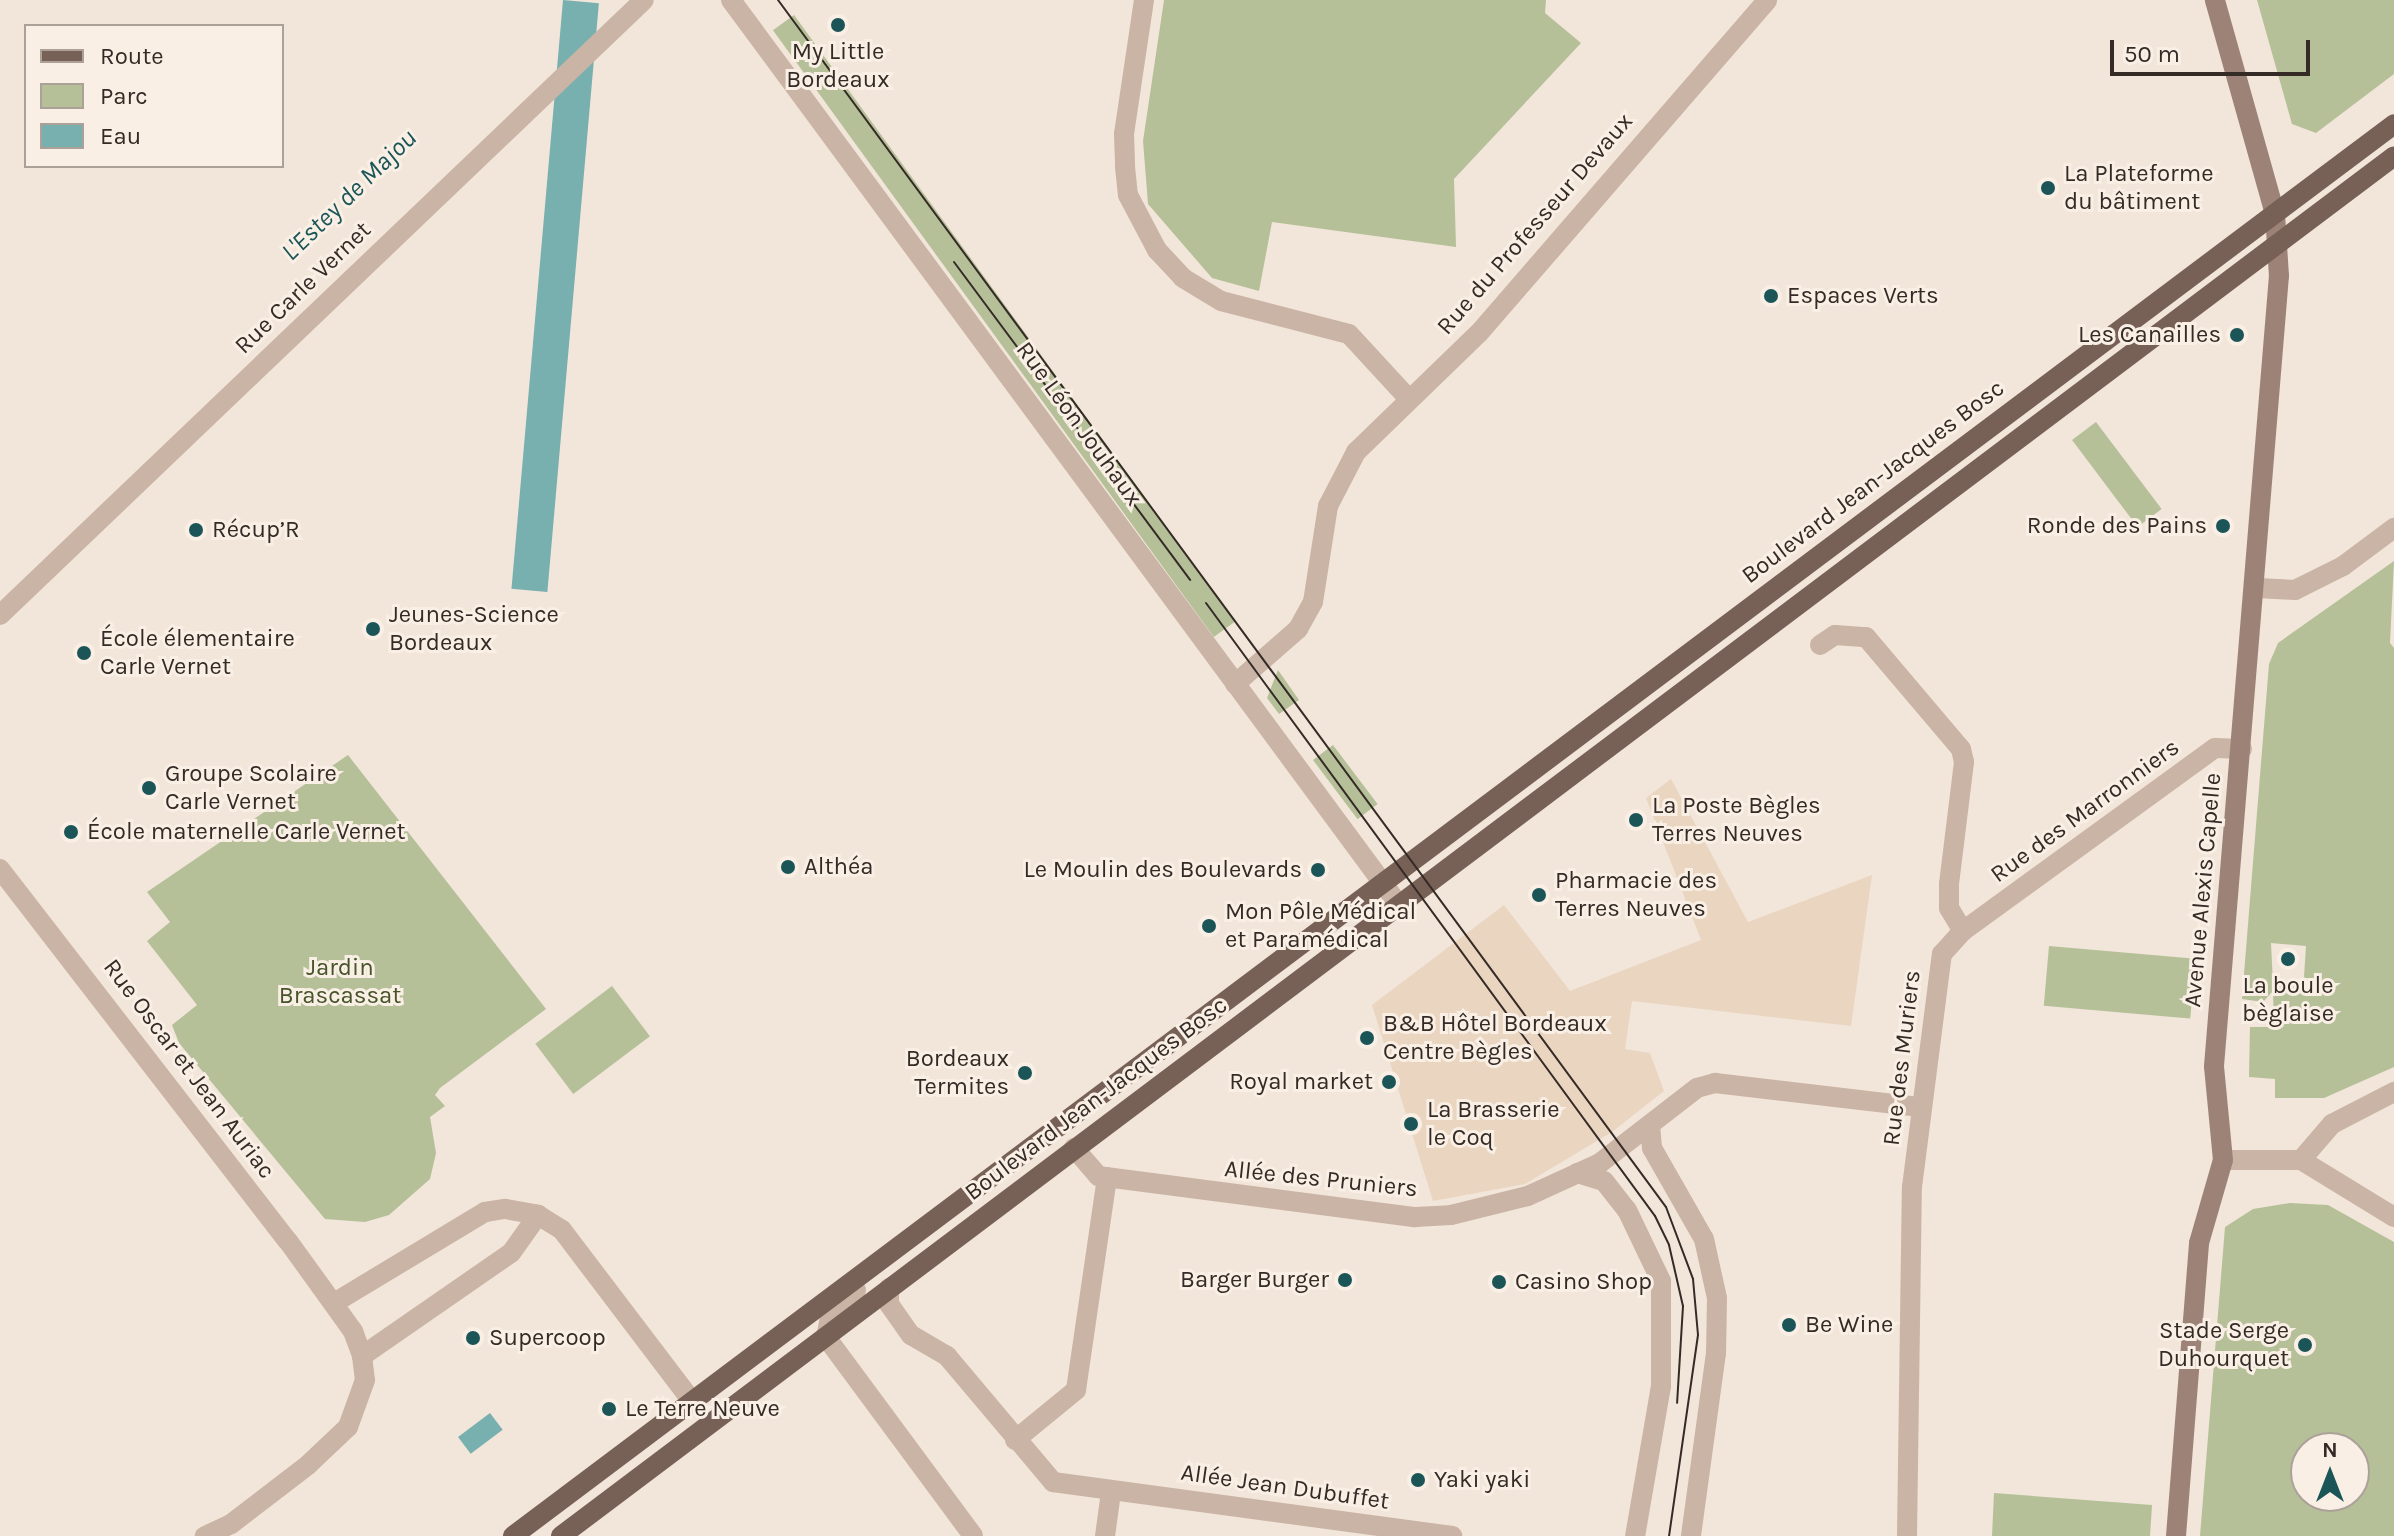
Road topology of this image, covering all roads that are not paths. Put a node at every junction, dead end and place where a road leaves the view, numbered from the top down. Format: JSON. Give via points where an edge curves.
{"nodes":[{"id":1,"x":644,"y":0,"type":"edge"},
{"id":2,"x":731,"y":0,"type":"edge"},
{"id":3,"x":1144,"y":0,"type":"edge"},
{"id":4,"x":1767,"y":0,"type":"edge"},
{"id":5,"x":2215,"y":0,"type":"edge"},
{"id":6,"x":2394,"y":124,"type":"edge"},
{"id":7,"x":2394,"y":156,"type":"edge"},
{"id":8,"x":2275,"y":214,"type":"junction"},
{"id":9,"x":2280,"y":246,"type":"junction"},
{"id":10,"x":1409,"y":399,"type":"junction"},
{"id":11,"x":2394,"y":528,"type":"edge"},
{"id":12,"x":2257,"y":588,"type":"junction"},
{"id":13,"x":0,"y":615,"type":"edge"},
{"id":14,"x":1820,"y":645,"type":"dead end"},
{"id":15,"x":1235,"y":684,"type":"junction"},
{"id":16,"x":2242,"y":749,"type":"junction"},
{"id":17,"x":0,"y":869,"type":"edge"},
{"id":18,"x":1382,"y":881,"type":"junction"},
{"id":19,"x":1399,"y":905,"type":"junction"},
{"id":20,"x":1963,"y":931,"type":"junction"},
{"id":21,"x":2394,"y":1092,"type":"edge"},
{"id":22,"x":1919,"y":1107,"type":"junction"},
{"id":23,"x":1650,"y":1125,"type":"junction"},
{"id":24,"x":1074,"y":1148,"type":"junction"},
{"id":25,"x":2223,"y":1160,"type":"junction"},
{"id":26,"x":2301,"y":1160,"type":"junction"},
{"id":27,"x":1577,"y":1173,"type":"junction"},
{"id":28,"x":1107,"y":1177,"type":"junction"},
{"id":29,"x":538,"y":1215,"type":"junction"},
{"id":30,"x":2394,"y":1217,"type":"edge"},
{"id":31,"x":910,"y":1238,"type":"junction"},
{"id":32,"x":889,"y":1288,"type":"junction"},
{"id":33,"x":334,"y":1303,"type":"junction"},
{"id":34,"x":826,"y":1337,"type":"junction"},
{"id":35,"x":362,"y":1356,"type":"junction"},
{"id":36,"x":691,"y":1400,"type":"junction"},
{"id":37,"x":1015,"y":1440,"type":"junction"},
{"id":38,"x":1111,"y":1492,"type":"junction"},
{"id":39,"x":205,"y":1536,"type":"edge"},
{"id":40,"x":513,"y":1536,"type":"edge"},
{"id":41,"x":561,"y":1536,"type":"edge"},
{"id":42,"x":973,"y":1536,"type":"edge"},
{"id":43,"x":1105,"y":1536,"type":"edge"},
{"id":44,"x":1452,"y":1536,"type":"edge"},
{"id":45,"x":1635,"y":1536,"type":"edge"},
{"id":46,"x":1691,"y":1536,"type":"edge"},
{"id":47,"x":1907,"y":1536,"type":"edge"},
{"id":48,"x":2176,"y":1536,"type":"edge"}],
"edges":[{"from":1,"to":13,"type":"street","name":"Rue Carle Vernet"},
{"from":2,"to":15,"type":"street","name":"Rue Léon Jouhaux"},
{"from":3,"to":10,"type":"street","via":[[1124,134],[1125,167],[1128,195],[1157,250],[1183,278],[1221,301],[1349,334]]},
{"from":4,"to":10,"type":"street","name":"Rue du Professeur Devaux","via":[[1479,333]]},
{"from":5,"to":8,"type":"street","name":"Avenue Alexis Capelle"},
{"from":6,"to":8,"type":"main road","name":"Boulevard Jean-Jacques Bosc"},
{"from":7,"to":9,"type":"main road","name":"Boulevard Jean-Jacques Bosc"},
{"from":8,"to":9,"type":"street","name":"Avenue Alexis Capelle"},
{"from":8,"to":18,"type":"main road","name":"Boulevard Jean-Jacques Bosc"},
{"from":9,"to":12,"type":"street","name":"Avenue Alexis Capelle"},
{"from":9,"to":19,"type":"main road","name":"Boulevard Jean-Jacques Bosc"},
{"from":10,"to":15,"type":"street","name":"Rue du Professeur Devaux","via":[[1356,452],[1341,478],[1328,506],[1313,602],[1298,629]]},
{"from":11,"to":12,"type":"street","via":[[2343,566],[2295,590]]},
{"from":12,"to":16,"type":"street","name":"Avenue Alexis Capelle"},
{"from":14,"to":20,"type":"street","via":[[1835,635],[1866,637],[1961,749],[1949,908]]},
{"from":15,"to":18,"type":"street","name":"Rue Léon Jouhaux"},
{"from":16,"to":20,"type":"street","name":"Rue des Marronniers","via":[[2215,748]]},
{"from":16,"to":25,"type":"street","name":"Avenue Alexis Capelle","via":[[2214,1066]]},
{"from":17,"to":33,"type":"street","name":"Rue Oscar et Jean Auriac"},
{"from":18,"to":19,"type":"street"},
{"from":18,"to":31,"type":"main road","name":"Boulevard Jean-Jacques Bosc"},
{"from":19,"to":24,"type":"main road","name":"Boulevard Jean-Jacques Bosc"},
{"from":20,"to":22,"type":"street","name":"Rue des Muriers","via":[[1942,954]]},
{"from":21,"to":26,"type":"street","via":[[2332,1124]]},
{"from":22,"to":23,"type":"street","name":"Allée des Pruniers","via":[[1715,1083],[1697,1088]]},
{"from":22,"to":47,"type":"street","name":"Rue des Muriers","via":[[1912,1187]]},
{"from":23,"to":27,"type":"street","name":"Allée des Pruniers"},
{"from":23,"to":46,"type":"street","via":[[1652,1148],[1704,1239],[1717,1298],[1716,1353]]},
{"from":24,"to":28,"type":"street","via":[[1091,1172]]},
{"from":24,"to":32,"type":"main road","name":"Boulevard Jean-Jacques Bosc"},
{"from":25,"to":26,"type":"street"},
{"from":25,"to":48,"type":"street","name":"Avenue Alexis Capelle","via":[[2199,1243]]},
{"from":26,"to":30,"type":"street"},
{"from":27,"to":28,"type":"street","name":"Allée des Pruniers","via":[[1491,1208],[1415,1217]]},
{"from":27,"to":45,"type":"street","via":[[1604,1181],[1627,1210],[1661,1281],[1661,1386]]},
{"from":28,"to":37,"type":"street","via":[[1076,1390]]},
{"from":29,"to":33,"type":"street","via":[[505,1209],[485,1212]]},
{"from":29,"to":35,"type":"street","via":[[511,1253]]},
{"from":29,"to":36,"type":"street","via":[[562,1230]]},
{"from":31,"to":34,"type":"street","name":"Boulevard Jean-Jacques Bosc","via":[[881,1272],[831,1312]]},
{"from":31,"to":36,"type":"main road","name":"Boulevard Jean-Jacques Bosc"},
{"from":32,"to":34,"type":"main road","name":"Boulevard Jean-Jacques Bosc"},
{"from":32,"to":37,"type":"street","name":"Allée Jean Dubuffet","via":[[889,1304],[911,1335],[947,1356]]},
{"from":33,"to":35,"type":"street","name":"Rue Oscar et Jean Auriac"},
{"from":34,"to":41,"type":"main road","name":"Boulevard Jean-Jacques Bosc"},
{"from":34,"to":42,"type":"street"},
{"from":35,"to":39,"type":"street","via":[[365,1380],[348,1427],[231,1524]]},
{"from":36,"to":40,"type":"main road","name":"Boulevard Jean-Jacques Bosc"},
{"from":37,"to":38,"type":"street","name":"Allée Jean Dubuffet","via":[[1053,1482]]},
{"from":38,"to":43,"type":"street"},
{"from":38,"to":44,"type":"street","name":"Allée Jean Dubuffet"}]}
